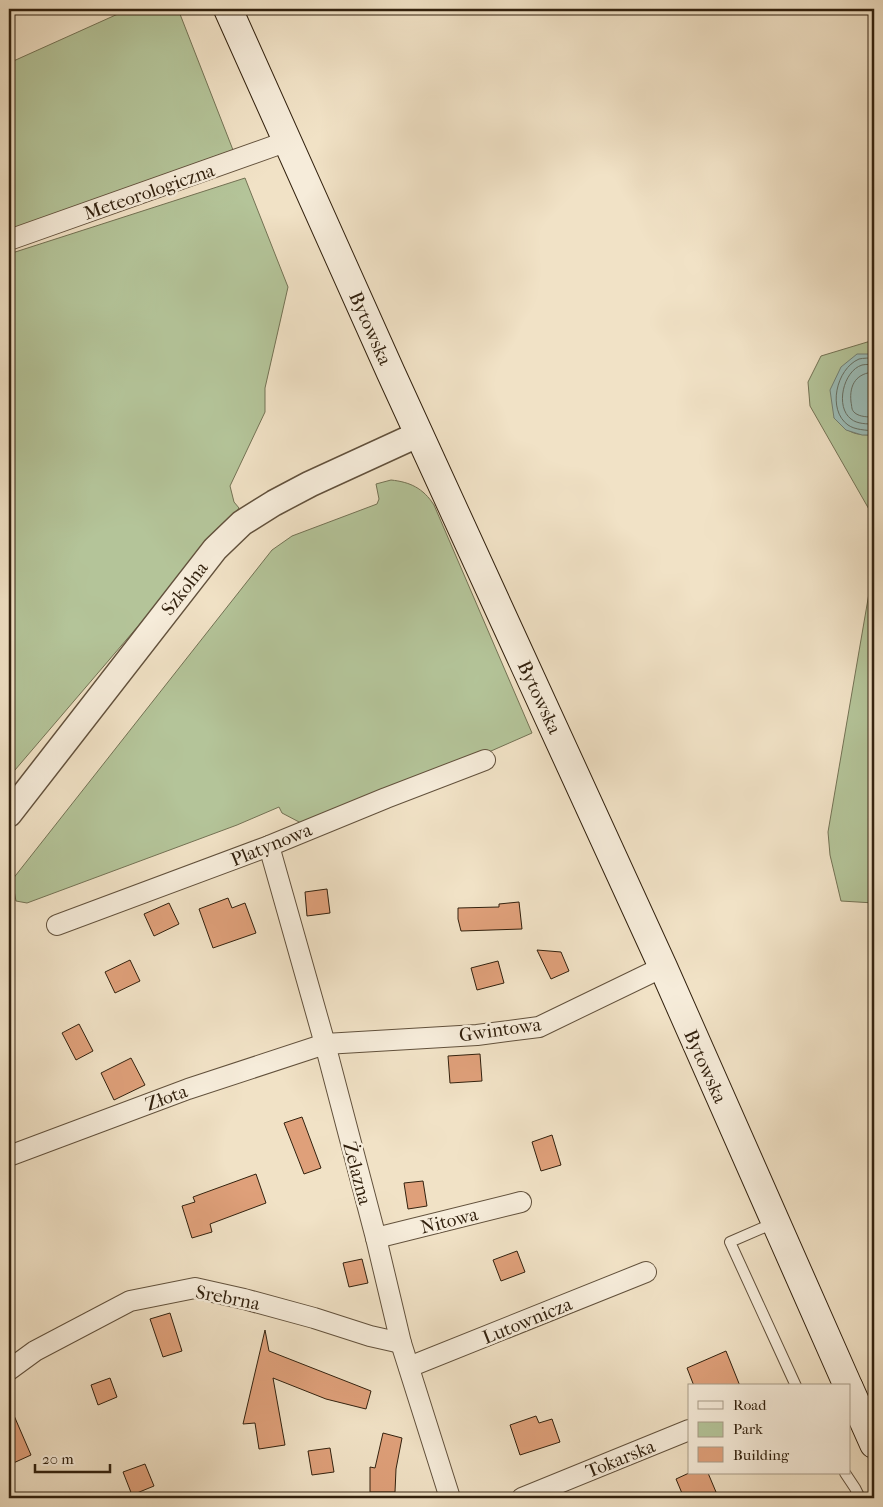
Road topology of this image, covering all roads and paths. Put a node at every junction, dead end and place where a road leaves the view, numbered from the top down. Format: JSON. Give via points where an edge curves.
{"nodes":[{"id":1,"x":228,"y":9,"type":"edge"},
{"id":2,"x":288,"y":141,"type":"junction"},
{"id":3,"x":9,"y":240,"type":"edge"},
{"id":4,"x":419,"y":434,"type":"junction"},
{"id":5,"x":485,"y":760,"type":"dead end"},
{"id":6,"x":9,"y":814,"type":"edge"},
{"id":7,"x":269,"y":846,"type":"junction"},
{"id":8,"x":56,"y":925,"type":"dead end"},
{"id":9,"x":663,"y":967,"type":"junction"},
{"id":10,"x":325,"y":1044,"type":"junction"},
{"id":11,"x":9,"y":1156,"type":"edge"},
{"id":12,"x":522,"y":1202,"type":"dead end"},
{"id":13,"x":775,"y":1222,"type":"junction"},
{"id":14,"x":376,"y":1238,"type":"junction"},
{"id":15,"x":646,"y":1272,"type":"dead end"},
{"id":16,"x":401,"y":1343,"type":"junction"},
{"id":17,"x":409,"y":1367,"type":"junction"},
{"id":18,"x":9,"y":1370,"type":"edge"},
{"id":19,"x":795,"y":1384,"type":"edge"},
{"id":20,"x":848,"y":1384,"type":"edge"},
{"id":21,"x":850,"y":1389,"type":"edge"},
{"id":22,"x":688,"y":1430,"type":"edge"},
{"id":23,"x":874,"y":1444,"type":"edge"},
{"id":24,"x":846,"y":1474,"type":"edge"},
{"id":25,"x":450,"y":1498,"type":"edge"},
{"id":26,"x":522,"y":1498,"type":"edge"},
{"id":27,"x":860,"y":1498,"type":"edge"}],
"edges":[{"from":1,"to":2,"type":"main road","name":"Bytowska"},
{"from":2,"to":3,"type":"street","name":"Meteorologiczna"},
{"from":2,"to":4,"type":"main road","name":"Bytowska"},
{"from":4,"to":6,"type":"street","name":"Szkolna","via":[[310,484],[242,523],[215,549]]},
{"from":4,"to":9,"type":"main road","name":"Bytowska"},
{"from":5,"to":7,"type":"street","name":"Platynowa"},
{"from":7,"to":8,"type":"street","name":"Platynowa"},
{"from":7,"to":10,"type":"street","name":"Żelazna"},
{"from":9,"to":10,"type":"street","name":"Gwintowa","via":[[539,1027],[477,1035]]},
{"from":9,"to":13,"type":"main road","name":"Bytowska"},
{"from":10,"to":11,"type":"street","name":"Złota","via":[[188,1089]]},
{"from":10,"to":14,"type":"street","name":"Żelazna"},
{"from":12,"to":14,"type":"street","name":"Nitowa"},
{"from":13,"to":19,"type":"lane","via":[[730,1242]]},
{"from":13,"to":20,"type":"main road","name":"Bytowska"},
{"from":14,"to":16,"type":"street","name":"Żelazna"},
{"from":15,"to":17,"type":"street","name":"Lutownicza"},
{"from":16,"to":17,"type":"street","name":"Żelazna"},
{"from":16,"to":18,"type":"street","name":"Srebrna","via":[[195,1288],[130,1301],[35,1351]]},
{"from":17,"to":25,"type":"street","name":"Żelazna"},
{"from":21,"to":23,"type":"main road","name":"Bytowska"},
{"from":22,"to":26,"type":"street","name":"Tokarska"},
{"from":24,"to":27,"type":"lane"}]}
